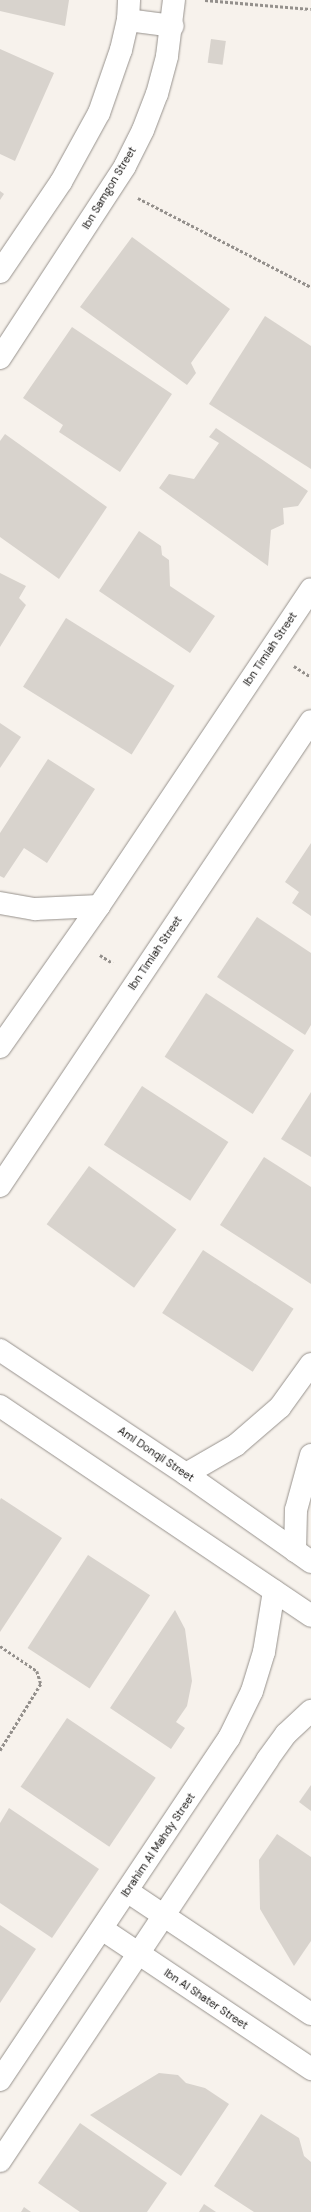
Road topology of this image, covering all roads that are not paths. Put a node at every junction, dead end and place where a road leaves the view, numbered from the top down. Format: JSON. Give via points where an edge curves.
{"nodes":[{"id":1,"x":174,"y":0,"type":"edge"},
{"id":2,"x":129,"y":10,"type":"edge"},
{"id":3,"x":173,"y":26,"type":"junction"},
{"id":4,"x":0,"y":272,"type":"edge"},
{"id":5,"x":0,"y":358,"type":"edge"},
{"id":6,"x":311,"y":589,"type":"edge"},
{"id":7,"x":311,"y":721,"type":"edge"},
{"id":8,"x":0,"y":903,"type":"edge"},
{"id":9,"x":99,"y":906,"type":"junction"},
{"id":10,"x":2,"y":1035,"type":"edge"},
{"id":11,"x":0,"y":1186,"type":"edge"},
{"id":12,"x":0,"y":1350,"type":"edge"},
{"id":13,"x":311,"y":1364,"type":"edge"},
{"id":14,"x":0,"y":1406,"type":"edge"},
{"id":15,"x":311,"y":1455,"type":"edge"},
{"id":16,"x":186,"y":1474,"type":"junction"},
{"id":17,"x":303,"y":1557,"type":"edge"},
{"id":18,"x":274,"y":1591,"type":"junction"},
{"id":19,"x":311,"y":1616,"type":"edge"},
{"id":20,"x":311,"y":1711,"type":"edge"},
{"id":21,"x":127,"y":1891,"type":"junction"},
{"id":22,"x":164,"y":1916,"type":"junction"},
{"id":23,"x":102,"y":1929,"type":"junction"},
{"id":24,"x":138,"y":1954,"type":"junction"},
{"id":25,"x":311,"y":2014,"type":"edge"},
{"id":26,"x":311,"y":2069,"type":"edge"},
{"id":27,"x":0,"y":2080,"type":"edge"},
{"id":28,"x":0,"y":2161,"type":"edge"}],
"edges":[{"from":1,"to":3,"type":"street","name":"Ibn Samgon Street"},
{"from":2,"to":3,"type":"street"},
{"from":2,"to":4,"type":"street","via":[[110,86],[82,148]]},
{"from":3,"to":5,"type":"street","name":"Ibn Samgon Street","via":[[157,94],[142,130],[113,185]]},
{"from":6,"to":9,"type":"street","name":"Ibn Timiah Street"},
{"from":7,"to":11,"type":"street","name":"Ibn Timiah Street"},
{"from":8,"to":9,"type":"street","via":[[35,910]]},
{"from":9,"to":10,"type":"street","name":"Ibn Timiah Street"},
{"from":12,"to":16,"type":"street","name":"Aml Donqil Street"},
{"from":13,"to":16,"type":"street","via":[[280,1407],[236,1445]]},
{"from":14,"to":18,"type":"street"},
{"from":15,"to":17,"type":"street","via":[[296,1510]]},
{"from":16,"to":17,"type":"street","name":"Aml Donqil Street"},
{"from":18,"to":19,"type":"street"},
{"from":18,"to":21,"type":"street","name":"Ibrahim Al Mahdy Street","via":[[264,1652],[243,1711],[229,1738]]},
{"from":20,"to":22,"type":"street","via":[[286,1734],[267,1760]]},
{"from":21,"to":22,"type":"street"},
{"from":21,"to":23,"type":"street","name":"Ibrahim Al Mahdy Street"},
{"from":22,"to":24,"type":"street"},
{"from":22,"to":25,"type":"street"},
{"from":23,"to":24,"type":"street","name":"Ibn Al Shater Street"},
{"from":23,"to":27,"type":"street","name":"Ibrahim Al Mahdy Street"},
{"from":24,"to":26,"type":"street","name":"Ibn Al Shater Street"},
{"from":24,"to":28,"type":"street"}]}
